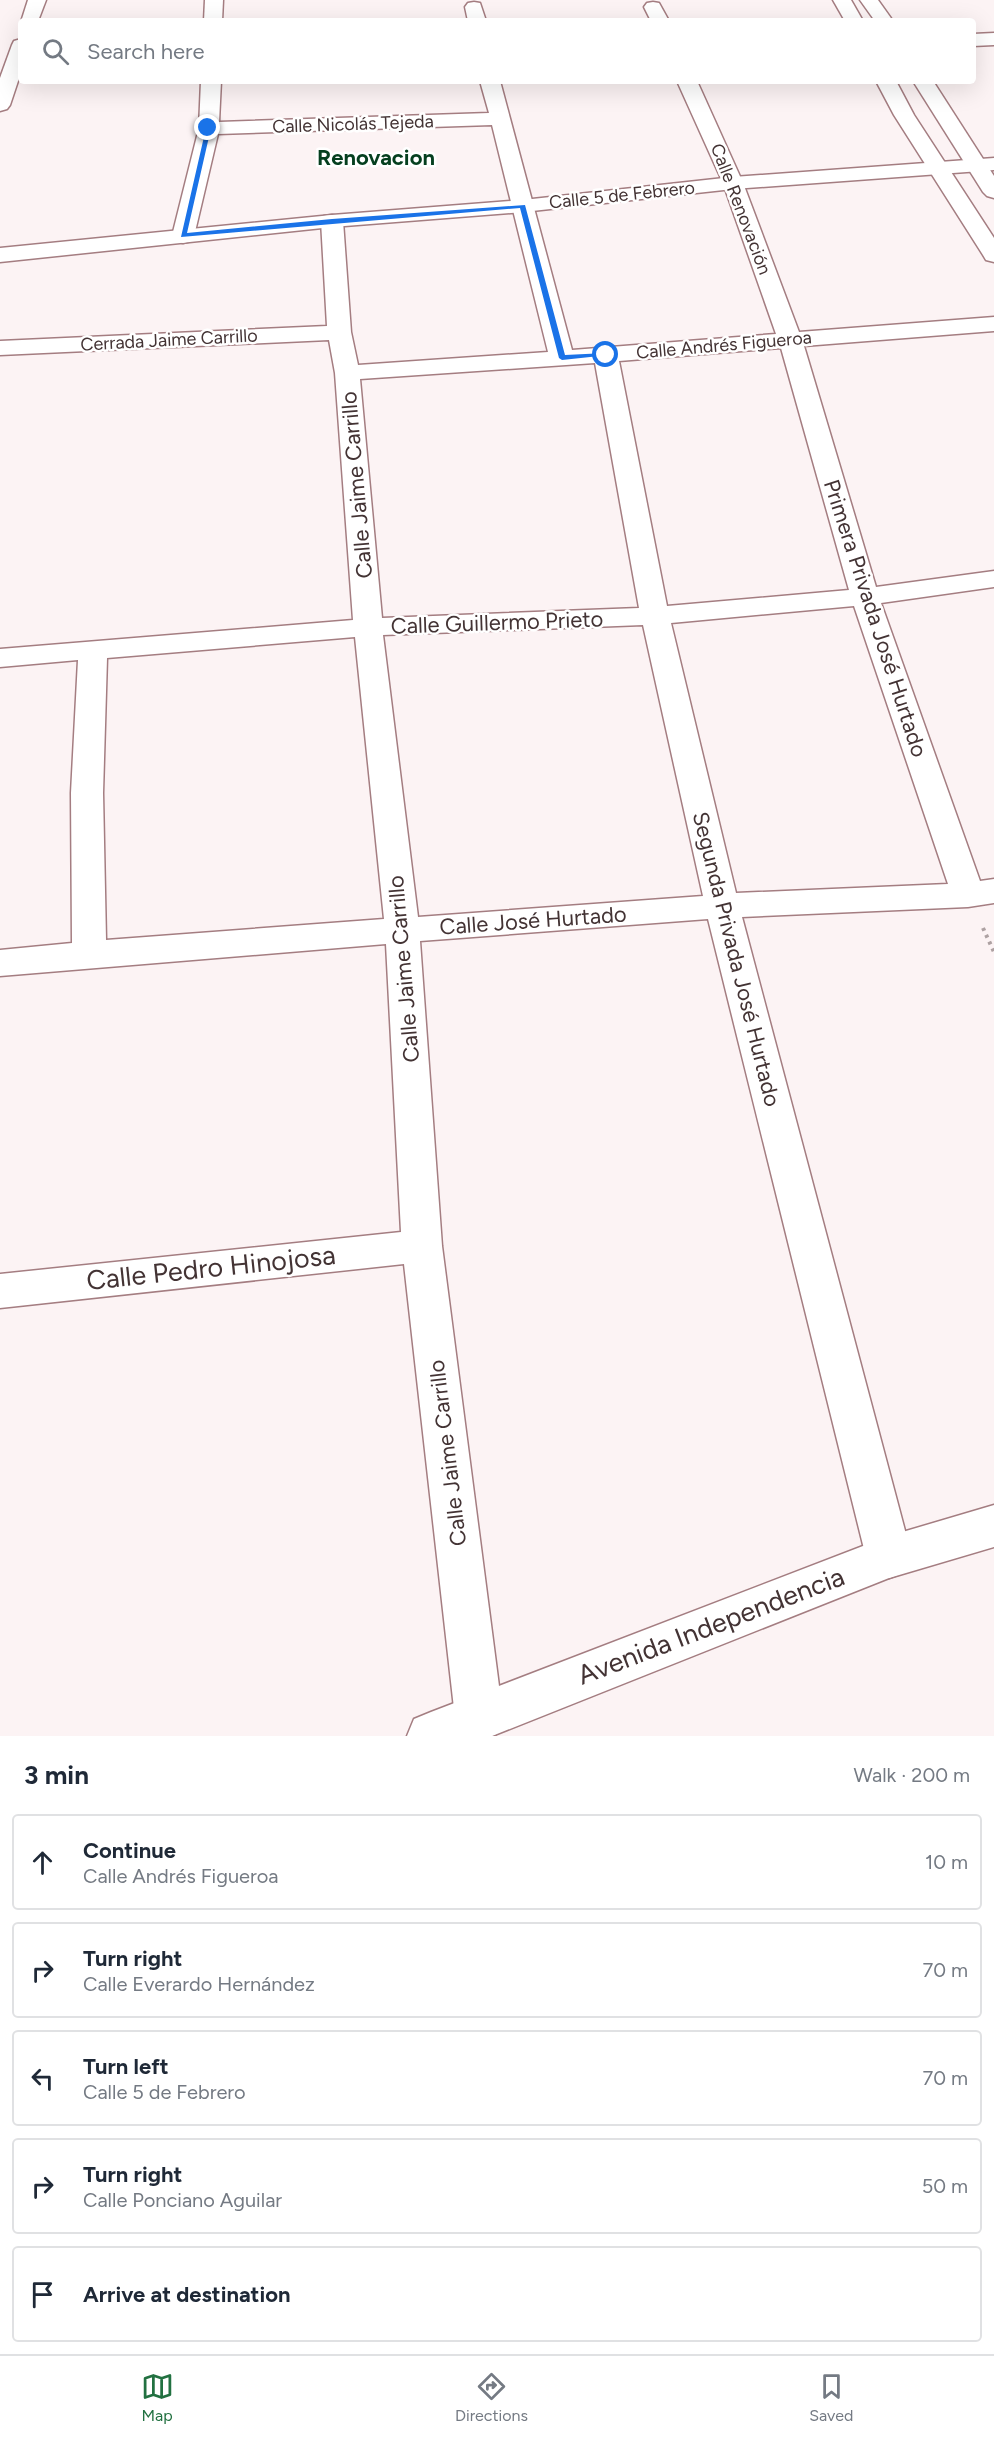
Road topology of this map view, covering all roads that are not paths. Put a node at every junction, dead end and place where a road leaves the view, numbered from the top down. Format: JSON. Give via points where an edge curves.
{"nodes":[{"id":1,"x":37,"y":0,"type":"edge"},
{"id":2,"x":214,"y":0,"type":"edge"},
{"id":3,"x":842,"y":0,"type":"edge"},
{"id":4,"x":869,"y":0,"type":"edge"},
{"id":5,"x":30,"y":18,"type":"edge"},
{"id":6,"x":213,"y":18,"type":"edge"},
{"id":7,"x":852,"y":18,"type":"edge"},
{"id":8,"x":882,"y":18,"type":"edge"},
{"id":9,"x":994,"y":39,"type":"edge"},
{"id":10,"x":976,"y":40,"type":"edge"},
{"id":11,"x":18,"y":54,"type":"edge"},
{"id":12,"x":211,"y":84,"type":"edge"},
{"id":13,"x":491,"y":84,"type":"edge"},
{"id":14,"x":688,"y":84,"type":"edge"},
{"id":15,"x":888,"y":84,"type":"edge"},
{"id":16,"x":926,"y":84,"type":"edge"},
{"id":17,"x":0,"y":105,"type":"edge"},
{"id":18,"x":498,"y":119,"type":"junction"},
{"id":19,"x":208,"y":128,"type":"junction"},
{"id":20,"x":985,"y":165,"type":"edge"},
{"id":21,"x":937,"y":167,"type":"junction"},
{"id":22,"x":733,"y":183,"type":"junction"},
{"id":23,"x":994,"y":192,"type":"edge"},
{"id":24,"x":523,"y":206,"type":"junction"},
{"id":25,"x":332,"y":221,"type":"junction"},
{"id":26,"x":183,"y":236,"type":"junction"},
{"id":27,"x":0,"y":255,"type":"edge"},
{"id":28,"x":994,"y":255,"type":"edge"},
{"id":29,"x":994,"y":324,"type":"edge"},
{"id":30,"x":339,"y":332,"type":"junction"},
{"id":31,"x":790,"y":339,"type":"junction"},
{"id":32,"x":0,"y":348,"type":"edge"},
{"id":33,"x":606,"y":355,"type":"junction"},
{"id":34,"x":562,"y":358,"type":"junction"},
{"id":35,"x":347,"y":373,"type":"junction"},
{"id":36,"x":994,"y":579,"type":"edge"},
{"id":37,"x":865,"y":597,"type":"junction"},
{"id":38,"x":655,"y":616,"type":"junction"},
{"id":39,"x":368,"y":627,"type":"junction"},
{"id":40,"x":93,"y":650,"type":"junction"},
{"id":41,"x":0,"y":658,"type":"edge"},
{"id":42,"x":981,"y":893,"type":"edge"},
{"id":43,"x":722,"y":906,"type":"junction"},
{"id":44,"x":402,"y":929,"type":"junction"},
{"id":45,"x":88,"y":954,"type":"junction"},
{"id":46,"x":0,"y":963,"type":"edge"},
{"id":47,"x":422,"y":1246,"type":"junction"},
{"id":48,"x":0,"y":1291,"type":"edge"},
{"id":49,"x":994,"y":1526,"type":"edge"},
{"id":50,"x":889,"y":1557,"type":"junction"},
{"id":51,"x":479,"y":1717,"type":"junction"},
{"id":52,"x":431,"y":1736,"type":"edge"}],
"edges":[{"from":1,"to":5,"type":"street"},
{"from":2,"to":6,"type":"street"},
{"from":3,"to":7,"type":"street"},
{"from":4,"to":8,"type":"street"},
{"from":9,"to":10,"type":"street"},
{"from":11,"to":17,"type":"street"},
{"from":12,"to":19,"type":"street"},
{"from":13,"to":18,"type":"street"},
{"from":14,"to":22,"type":"street","name":"Calle Renovación"},
{"from":15,"to":21,"type":"street"},
{"from":16,"to":20,"type":"street"},
{"from":18,"to":19,"type":"street","name":"Calle Nicolás Tejeda"},
{"from":18,"to":24,"type":"street"},
{"from":19,"to":26,"type":"street"},
{"from":20,"to":21,"type":"street","name":"Calle 5 de Febrero"},
{"from":20,"to":23,"type":"street"},
{"from":21,"to":22,"type":"street","name":"Calle 5 de Febrero"},
{"from":21,"to":28,"type":"street"},
{"from":22,"to":24,"type":"street","name":"Calle 5 de Febrero"},
{"from":22,"to":31,"type":"street","name":"Calle Renovación"},
{"from":24,"to":25,"type":"street","name":"Calle 5 de Febrero"},
{"from":24,"to":34,"type":"street"},
{"from":25,"to":26,"type":"street","name":"Calle 5 de Febrero"},
{"from":25,"to":30,"type":"street","name":"Calle Jaime Carrillo"},
{"from":26,"to":27,"type":"street","name":"Calle 5 de Febrero"},
{"from":29,"to":31,"type":"street","name":"Calle Andrés Figueroa"},
{"from":30,"to":32,"type":"street","name":"Cerrada Jaime Carrillo"},
{"from":30,"to":35,"type":"street","name":"Calle Jaime Carrillo"},
{"from":31,"to":33,"type":"street","name":"Calle Andrés Figueroa"},
{"from":31,"to":37,"type":"street","name":"Primera Privada José Hurtado"},
{"from":33,"to":34,"type":"street","name":"Calle Andrés Figueroa"},
{"from":33,"to":38,"type":"street","name":"Segunda Privada José Hurtado"},
{"from":34,"to":35,"type":"street","name":"Calle Andrés Figueroa"},
{"from":35,"to":39,"type":"street","name":"Calle Jaime Carrillo"},
{"from":36,"to":37,"type":"street","name":"Calle Guillermo Prieto"},
{"from":37,"to":38,"type":"street","name":"Calle Guillermo Prieto"},
{"from":37,"to":42,"type":"street","name":"Primera Privada José Hurtado"},
{"from":38,"to":39,"type":"street","name":"Calle Guillermo Prieto"},
{"from":38,"to":43,"type":"street","name":"Segunda Privada José Hurtado"},
{"from":39,"to":40,"type":"street","name":"Calle Guillermo Prieto"},
{"from":39,"to":44,"type":"street","name":"Calle Jaime Carrillo"},
{"from":40,"to":41,"type":"street","name":"Calle Guillermo Prieto"},
{"from":40,"to":45,"type":"street","via":[[87,793]]},
{"from":42,"to":43,"type":"street","name":"Calle José Hurtado"},
{"from":43,"to":44,"type":"street","name":"Calle José Hurtado"},
{"from":43,"to":50,"type":"street","name":"Segunda Privada José Hurtado"},
{"from":44,"to":45,"type":"street","name":"Calle José Hurtado"},
{"from":44,"to":47,"type":"street","name":"Calle Jaime Carrillo"},
{"from":45,"to":46,"type":"street","name":"Calle José Hurtado"},
{"from":47,"to":48,"type":"street","name":"Calle Pedro Hinojosa"},
{"from":47,"to":51,"type":"street","name":"Calle Jaime Carrillo"},
{"from":49,"to":50,"type":"street","name":"Avenida Independencia"},
{"from":50,"to":51,"type":"street","name":"Avenida Independencia"},
{"from":51,"to":52,"type":"street","name":"Avenida Independencia"}]}
